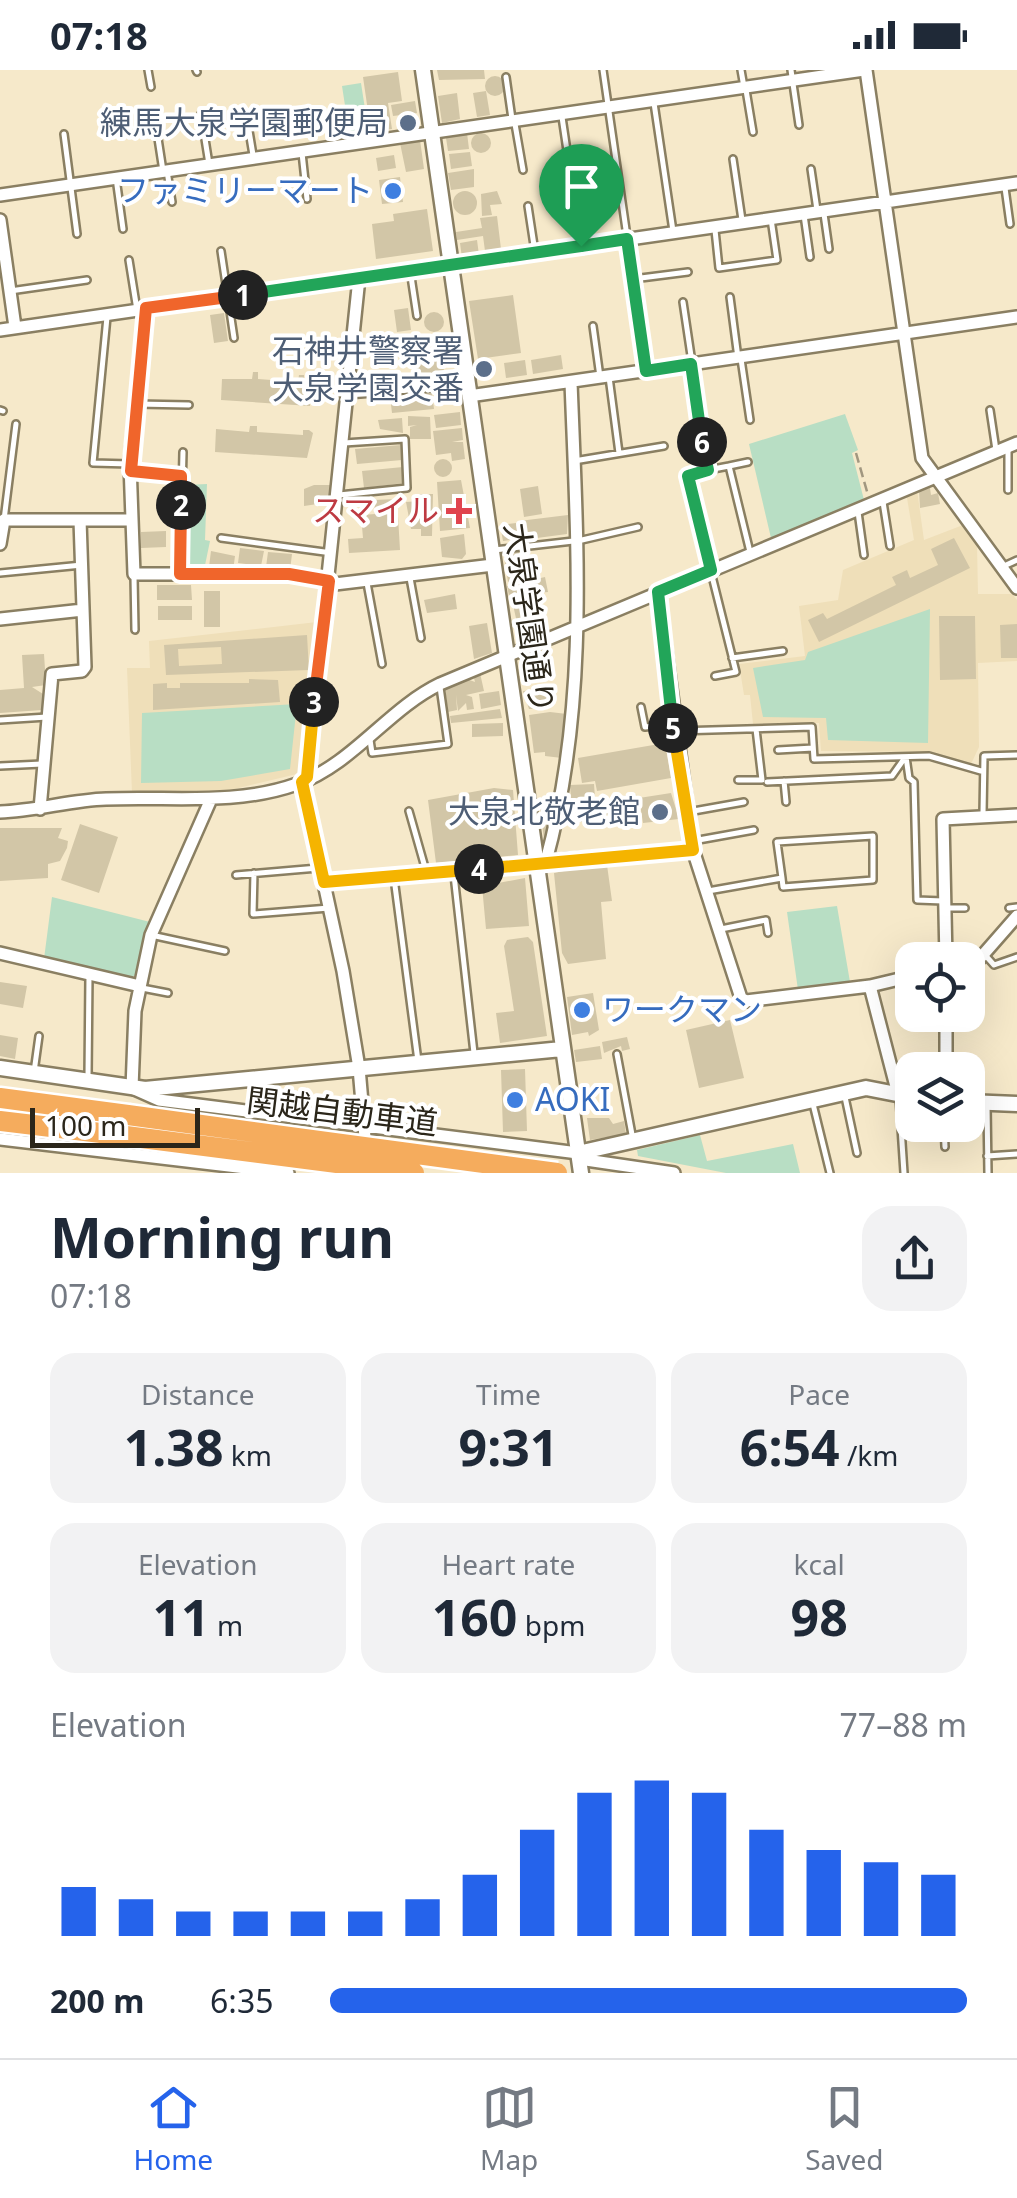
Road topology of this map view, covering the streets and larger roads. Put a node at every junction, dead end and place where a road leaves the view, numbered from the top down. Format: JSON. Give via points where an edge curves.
{"nodes":[{"id":1,"x":423,"y":70,"type":"edge"},
{"id":2,"x":865,"y":70,"type":"edge"},
{"id":3,"x":792,"y":75,"type":"edge"},
{"id":4,"x":432,"y":132,"type":"junction"},
{"id":5,"x":1011,"y":184,"type":"edge"},
{"id":6,"x":0,"y":195,"type":"edge"},
{"id":7,"x":885,"y":202,"type":"junction"},
{"id":8,"x":0,"y":220,"type":"edge"},
{"id":9,"x":450,"y":265,"type":"junction"},
{"id":10,"x":360,"y":278,"type":"junction"},
{"id":11,"x":141,"y":309,"type":"junction"},
{"id":12,"x":1017,"y":317,"type":"edge"},
{"id":13,"x":15,"y":328,"type":"junction"},
{"id":14,"x":0,"y":330,"type":"edge"},
{"id":15,"x":904,"y":333,"type":"junction"},
{"id":16,"x":571,"y":382,"type":"junction"},
{"id":17,"x":469,"y":389,"type":"junction"},
{"id":18,"x":348,"y":392,"type":"junction"},
{"id":19,"x":1007,"y":446,"type":"edge"},
{"id":20,"x":934,"y":476,"type":"junction"},
{"id":21,"x":80,"y":520,"type":"junction"},
{"id":22,"x":132,"y":520,"type":"junction"},
{"id":23,"x":0,"y":544,"type":"edge"},
{"id":24,"x":492,"y":558,"type":"junction"},
{"id":25,"x":329,"y":581,"type":"junction"},
{"id":26,"x":1017,"y":588,"type":"edge"},
{"id":27,"x":658,"y":592,"type":"junction"},
{"id":28,"x":84,"y":610,"type":"junction"},
{"id":29,"x":0,"y":619,"type":"edge"},
{"id":30,"x":576,"y":624,"type":"junction"},
{"id":31,"x":506,"y":656,"type":"junction"},
{"id":32,"x":304,"y":780,"type":"junction"},
{"id":33,"x":211,"y":799,"type":"junction"},
{"id":34,"x":40,"y":809,"type":"junction"},
{"id":35,"x":0,"y":812,"type":"edge"},
{"id":36,"x":1017,"y":815,"type":"edge"},
{"id":37,"x":692,"y":846,"type":"junction"},
{"id":38,"x":539,"y":863,"type":"junction"},
{"id":39,"x":324,"y":882,"type":"junction"},
{"id":40,"x":1013,"y":912,"type":"edge"},
{"id":41,"x":945,"y":942,"type":"edge"},
{"id":42,"x":0,"y":953,"type":"edge"},
{"id":43,"x":985,"y":953,"type":"edge"},
{"id":44,"x":895,"y":980,"type":"edge"},
{"id":45,"x":140,"y":986,"type":"junction"},
{"id":46,"x":870,"y":986,"type":"junction"},
{"id":47,"x":562,"y":1048,"type":"junction"},
{"id":48,"x":895,"y":1062,"type":"edge"},
{"id":49,"x":0,"y":1068,"type":"edge"},
{"id":50,"x":359,"y":1068,"type":"junction"},
{"id":51,"x":198,"y":1084,"type":"junction"},
{"id":52,"x":138,"y":1091,"type":"junction"},
{"id":53,"x":895,"y":1094,"type":"edge"},
{"id":54,"x":0,"y":1098,"type":"edge"},
{"id":55,"x":985,"y":1103,"type":"edge"},
{"id":56,"x":1017,"y":1104,"type":"edge"},
{"id":57,"x":198,"y":1106,"type":"junction"},
{"id":58,"x":0,"y":1120,"type":"edge"},
{"id":59,"x":364,"y":1124,"type":"junction"},
{"id":60,"x":0,"y":1139,"type":"edge"},
{"id":61,"x":627,"y":1142,"type":"junction"},
{"id":62,"x":578,"y":1152,"type":"junction"},
{"id":63,"x":140,"y":1156,"type":"junction"},
{"id":64,"x":624,"y":1165,"type":"junction"},
{"id":65,"x":141,"y":1173,"type":"edge"},
{"id":66,"x":288,"y":1173,"type":"edge"},
{"id":67,"x":368,"y":1173,"type":"edge"},
{"id":68,"x":414,"y":1173,"type":"edge"},
{"id":69,"x":557,"y":1173,"type":"edge"},
{"id":70,"x":581,"y":1173,"type":"edge"},
{"id":71,"x":674,"y":1173,"type":"edge"}],
"edges":[{"from":1,"to":4,"type":"street","name":"大泉学園通り"},
{"from":2,"to":3,"type":"street"},
{"from":2,"to":7,"type":"street"},
{"from":3,"to":4,"type":"street"},
{"from":4,"to":6,"type":"street"},
{"from":4,"to":9,"type":"street","name":"大泉学園通り"},
{"from":5,"to":7,"type":"street"},
{"from":7,"to":9,"type":"street"},
{"from":7,"to":15,"type":"street"},
{"from":8,"to":13,"type":"street"},
{"from":9,"to":10,"type":"street"},
{"from":9,"to":17,"type":"street","name":"大泉学園通り"},
{"from":10,"to":11,"type":"street"},
{"from":10,"to":18,"type":"street"},
{"from":11,"to":13,"type":"street"},
{"from":11,"to":22,"type":"street"},
{"from":12,"to":15,"type":"street"},
{"from":13,"to":14,"type":"street"},
{"from":15,"to":16,"type":"street"},
{"from":15,"to":20,"type":"street","via":[[922,458]]},
{"from":16,"to":17,"type":"street"},
{"from":16,"to":30,"type":"street"},
{"from":17,"to":18,"type":"street"},
{"from":17,"to":24,"type":"street","name":"大泉学園通り"},
{"from":18,"to":25,"type":"street"},
{"from":19,"to":20,"type":"street"},
{"from":20,"to":26,"type":"street"},
{"from":20,"to":27,"type":"street"},
{"from":21,"to":22,"type":"street"},
{"from":21,"to":23,"type":"street","via":[[4,520]]},
{"from":21,"to":28,"type":"street"},
{"from":22,"to":25,"type":"street","via":[[134,574],[289,574]]},
{"from":24,"to":25,"type":"street","via":[[410,575]]},
{"from":24,"to":31,"type":"street","name":"大泉学園通り"},
{"from":25,"to":32,"type":"street"},
{"from":27,"to":30,"type":"street"},
{"from":27,"to":37,"type":"street"},
{"from":28,"to":29,"type":"street"},
{"from":28,"to":34,"type":"street","via":[[85,667],[52,674]]},
{"from":30,"to":31,"type":"street"},
{"from":30,"to":38,"type":"street","via":[[564,797]]},
{"from":31,"to":32,"type":"street","via":[[408,702],[370,740]]},
{"from":31,"to":38,"type":"street","name":"大泉学園通り"},
{"from":32,"to":33,"type":"street"},
{"from":32,"to":39,"type":"street"},
{"from":33,"to":34,"type":"street","via":[[104,799]]},
{"from":33,"to":45,"type":"street","via":[[150,935]]},
{"from":34,"to":35,"type":"street"},
{"from":36,"to":41,"type":"street","via":[[943,820]]},
{"from":37,"to":38,"type":"street"},
{"from":37,"to":46,"type":"street","via":[[746,1001]]},
{"from":38,"to":39,"type":"street"},
{"from":38,"to":47,"type":"street","name":"大泉学園通り"},
{"from":39,"to":50,"type":"street"},
{"from":40,"to":43,"type":"street"},
{"from":42,"to":45,"type":"street"},
{"from":44,"to":46,"type":"street"},
{"from":45,"to":52,"type":"street"},
{"from":46,"to":48,"type":"street"},
{"from":47,"to":50,"type":"street"},
{"from":47,"to":62,"type":"street","name":"大泉学園通り"},
{"from":49,"to":52,"type":"street"},
{"from":50,"to":51,"type":"street"},
{"from":50,"to":59,"type":"street"},
{"from":51,"to":52,"type":"street"},
{"from":51,"to":57,"type":"street"},
{"from":52,"to":57,"type":"street"},
{"from":52,"to":63,"type":"street"},
{"from":53,"to":61,"type":"street","via":[[866,1088]]},
{"from":54,"to":69,"type":"highway","name":"関越自動車道","bridge":true},
{"from":55,"to":56,"type":"street"},
{"from":57,"to":59,"type":"street"},
{"from":58,"to":68,"type":"highway","name":"関越自動車道","bridge":true},
{"from":59,"to":62,"type":"street"},
{"from":59,"to":67,"type":"street"},
{"from":60,"to":63,"type":"street"},
{"from":61,"to":62,"type":"street"},
{"from":61,"to":64,"type":"street","via":[[619,1155]]},
{"from":62,"to":64,"type":"street","via":[[586,1160]]},
{"from":62,"to":70,"type":"street","name":"大泉学園通り"},
{"from":63,"to":65,"type":"street"},
{"from":63,"to":66,"type":"street"},
{"from":64,"to":71,"type":"street"}]}
